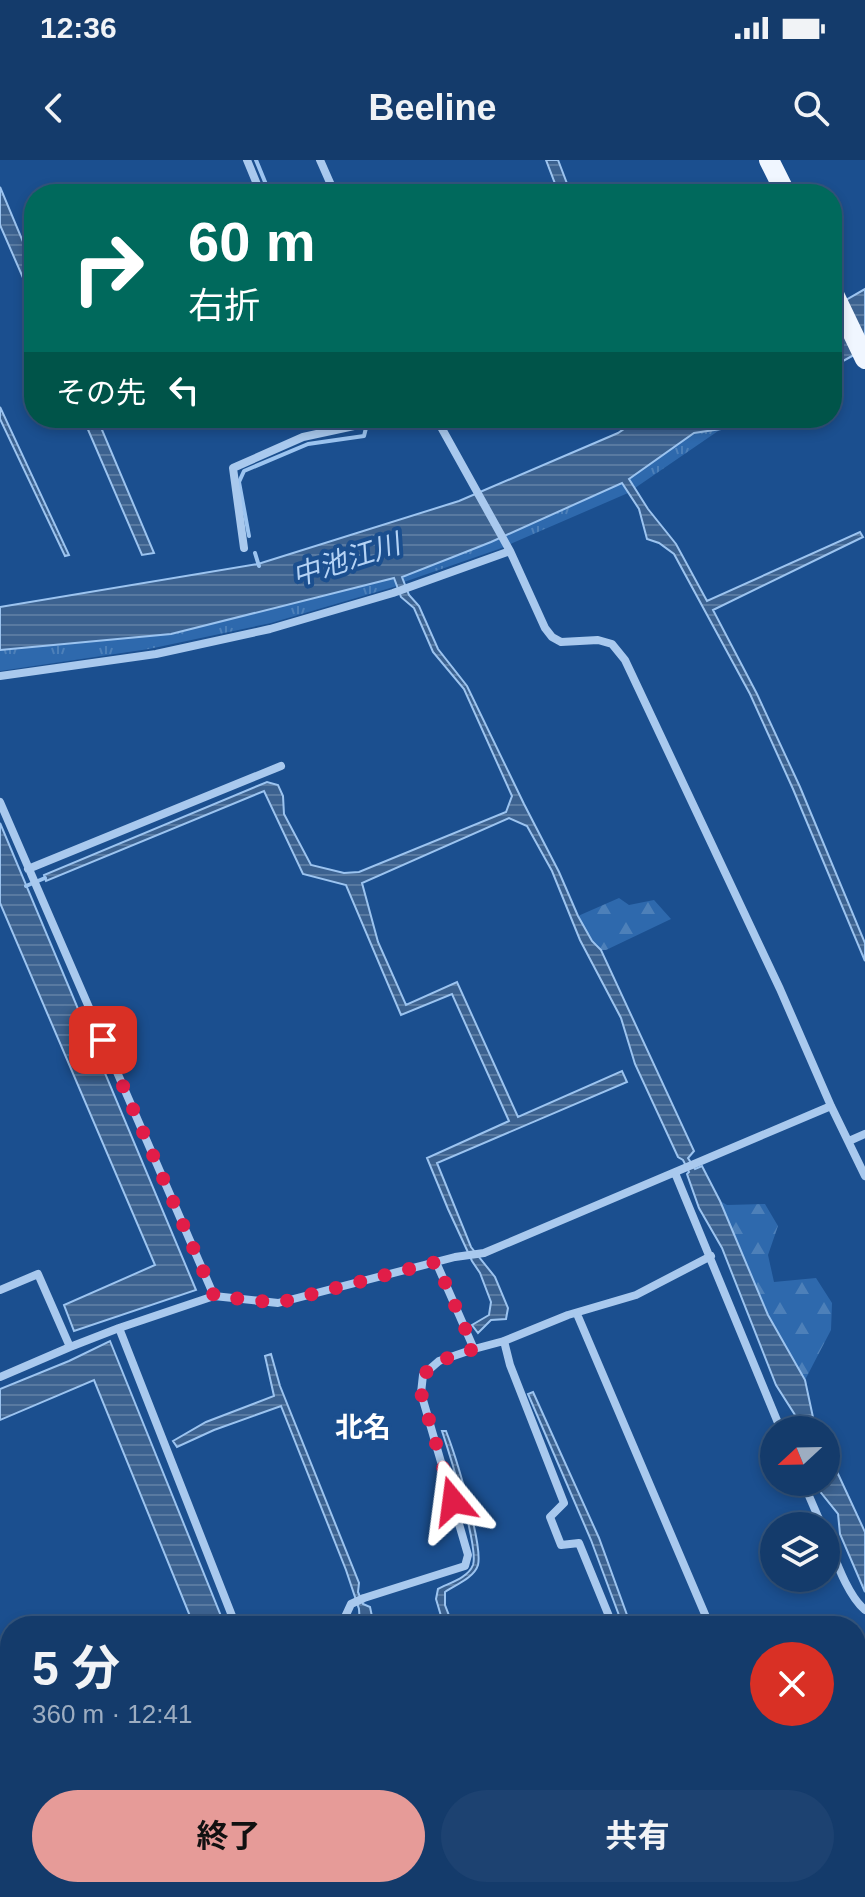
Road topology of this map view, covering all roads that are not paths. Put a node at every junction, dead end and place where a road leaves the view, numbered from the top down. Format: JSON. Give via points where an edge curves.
{"nodes":[{"id":1,"x":247,"y":160,"type":"edge"},
{"id":2,"x":320,"y":160,"type":"edge"},
{"id":3,"x":769,"y":160,"type":"edge"},
{"id":4,"x":257,"y":184,"type":"edge"},
{"id":5,"x":331,"y":184,"type":"edge"},
{"id":6,"x":781,"y":184,"type":"edge"},
{"id":7,"x":842,"y":311,"type":"edge"},
{"id":8,"x":865,"y":359,"type":"edge"},
{"id":9,"x":345,"y":428,"type":"edge"},
{"id":10,"x":441,"y":428,"type":"edge"},
{"id":11,"x":244,"y":548,"type":"dead end"},
{"id":12,"x":510,"y":551,"type":"junction"},
{"id":13,"x":0,"y":676,"type":"edge"},
{"id":14,"x":281,"y":766,"type":"dead end"},
{"id":15,"x":0,"y":802,"type":"edge"},
{"id":16,"x":28,"y":869,"type":"junction"},
{"id":17,"x":831,"y":1106,"type":"junction"},
{"id":18,"x":865,"y":1134,"type":"edge"},
{"id":19,"x":849,"y":1141,"type":"junction"},
{"id":20,"x":679,"y":1171,"type":"junction"},
{"id":21,"x":865,"y":1176,"type":"edge"},
{"id":22,"x":711,"y":1256,"type":"junction"},
{"id":23,"x":436,"y":1262,"type":"junction"},
{"id":24,"x":0,"y":1290,"type":"edge"},
{"id":25,"x":214,"y":1296,"type":"junction"},
{"id":26,"x":577,"y":1314,"type":"junction"},
{"id":27,"x":119,"y":1328,"type":"junction"},
{"id":28,"x":504,"y":1341,"type":"junction"},
{"id":29,"x":70,"y":1347,"type":"junction"},
{"id":30,"x":474,"y":1349,"type":"junction"},
{"id":31,"x":0,"y":1377,"type":"edge"},
{"id":32,"x":775,"y":1416,"type":"edge"},
{"id":33,"x":840,"y":1570,"type":"edge"},
{"id":34,"x":865,"y":1610,"type":"edge"},
{"id":35,"x":232,"y":1616,"type":"edge"},
{"id":36,"x":345,"y":1616,"type":"edge"},
{"id":37,"x":609,"y":1616,"type":"edge"},
{"id":38,"x":706,"y":1616,"type":"edge"}],
"edges":[{"from":1,"to":4,"type":"street"},
{"from":2,"to":5,"type":"street"},
{"from":3,"to":6,"type":"main road"},
{"from":7,"to":8,"type":"main road"},
{"from":9,"to":11,"type":"street","via":[[303,437],[233,468]]},
{"from":10,"to":12,"type":"street"},
{"from":12,"to":13,"type":"street","via":[[270,629],[156,654]]},
{"from":12,"to":17,"type":"street","via":[[552,637],[612,644],[625,660]]},
{"from":14,"to":16,"type":"street"},
{"from":15,"to":16,"type":"street"},
{"from":16,"to":25,"type":"street"},
{"from":17,"to":19,"type":"street"},
{"from":17,"to":20,"type":"street"},
{"from":18,"to":19,"type":"street"},
{"from":19,"to":21,"type":"street"},
{"from":20,"to":22,"type":"street"},
{"from":20,"to":23,"type":"street","via":[[484,1253]]},
{"from":22,"to":26,"type":"street","via":[[636,1295]]},
{"from":22,"to":32,"type":"street"},
{"from":23,"to":25,"type":"street","via":[[278,1303]]},
{"from":23,"to":30,"type":"street"},
{"from":24,"to":29,"type":"street","via":[[38,1274]]},
{"from":25,"to":27,"type":"street"},
{"from":26,"to":28,"type":"street"},
{"from":26,"to":38,"type":"street"},
{"from":27,"to":29,"type":"street"},
{"from":27,"to":35,"type":"street"},
{"from":28,"to":30,"type":"street"},
{"from":28,"to":37,"type":"street","via":[[564,1503],[550,1517],[561,1545],[579,1543]]},
{"from":29,"to":31,"type":"street"},
{"from":30,"to":36,"type":"street","via":[[439,1361],[423,1375],[421,1393],[468,1555],[465,1566],[364,1598],[351,1604]]},
{"from":33,"to":34,"type":"street"}]}
